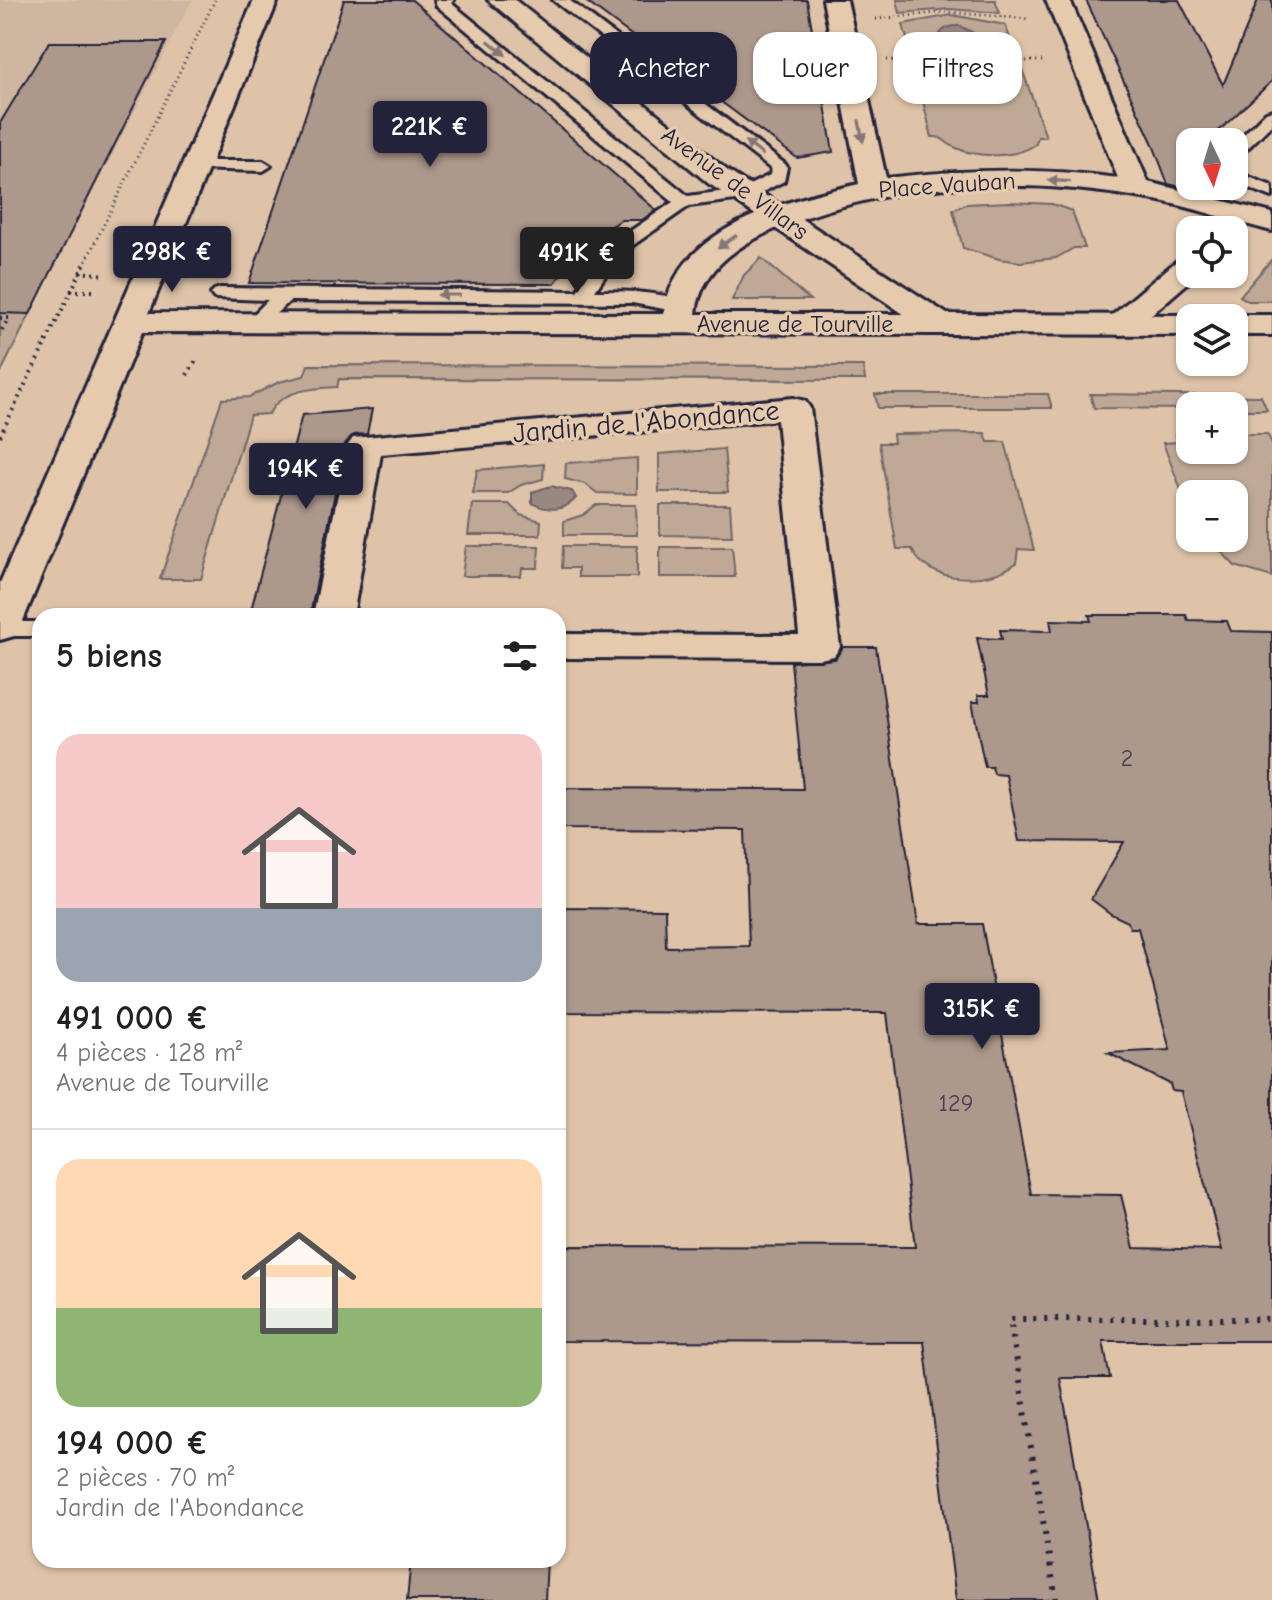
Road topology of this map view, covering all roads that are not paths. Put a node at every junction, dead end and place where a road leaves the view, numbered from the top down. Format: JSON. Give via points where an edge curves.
{"nodes":[{"id":1,"x":266,"y":0,"type":"edge"},
{"id":2,"x":447,"y":0,"type":"edge"},
{"id":3,"x":500,"y":0,"type":"edge"},
{"id":4,"x":560,"y":0,"type":"edge"},
{"id":5,"x":835,"y":0,"type":"edge"},
{"id":6,"x":1058,"y":0,"type":"edge"},
{"id":7,"x":1272,"y":115,"type":"edge"},
{"id":8,"x":1248,"y":139,"type":"edge"},
{"id":9,"x":196,"y":166,"type":"junction"},
{"id":10,"x":263,"y":166,"type":"dead end"},
{"id":11,"x":1248,"y":182,"type":"edge"},
{"id":12,"x":875,"y":189,"type":"junction"},
{"id":13,"x":1137,"y":189,"type":"junction"},
{"id":14,"x":1271,"y":191,"type":"edge"},
{"id":15,"x":745,"y":194,"type":"junction"},
{"id":16,"x":684,"y":202,"type":"junction"},
{"id":17,"x":777,"y":216,"type":"junction"},
{"id":18,"x":1251,"y":222,"type":"edge"},
{"id":19,"x":1176,"y":277,"type":"edge"},
{"id":20,"x":220,"y":294,"type":"dead end"},
{"id":21,"x":285,"y":295,"type":"junction"},
{"id":22,"x":583,"y":296,"type":"junction"},
{"id":23,"x":680,"y":314,"type":"junction"},
{"id":24,"x":130,"y":322,"type":"junction"},
{"id":25,"x":255,"y":322,"type":"junction"},
{"id":26,"x":940,"y":324,"type":"junction"},
{"id":27,"x":1120,"y":325,"type":"junction"},
{"id":28,"x":1176,"y":325,"type":"edge"},
{"id":29,"x":1248,"y":325,"type":"edge"},
{"id":30,"x":1272,"y":325,"type":"edge"},
{"id":31,"x":334,"y":608,"type":"edge"},
{"id":32,"x":0,"y":628,"type":"edge"},
{"id":33,"x":32,"y":629,"type":"edge"},
{"id":34,"x":566,"y":646,"type":"edge"}],
"edges":[{"from":1,"to":9,"type":"main road"},
{"from":2,"to":16,"type":"lane","one_way":true,"via":[[441,2]]},
{"from":3,"to":15,"type":"main road","name":"Avenue de Villars"},
{"from":15,"to":4,"type":"lane","one_way":true,"via":[[778,177],[779,167]]},
{"from":5,"to":12,"type":"main road","one_way":true},
{"from":6,"to":13,"type":"main road"},
{"from":7,"to":8,"type":"lane"},
{"from":9,"to":10,"type":"lane"},
{"from":9,"to":24,"type":"main road"},
{"from":11,"to":14,"type":"lane"},
{"from":13,"to":12,"type":"main road","name":"Place Vauban","one_way":true,"via":[[1005,179]]},
{"from":12,"to":17,"type":"main road","name":"Place Vauban"},
{"from":13,"to":18,"type":"main road","name":"Place Vauban"},
{"from":14,"to":18,"type":"main road"},
{"from":15,"to":16,"type":"lane"},
{"from":15,"to":17,"type":"main road","name":"Avenue de Villars"},
{"from":16,"to":22,"type":"lane","via":[[613,251]]},
{"from":17,"to":23,"type":"main road","name":"Place Vauban","one_way":true,"via":[[739,234],[697,268]]},
{"from":17,"to":26,"type":"main road","name":"Avenue de Villars"},
{"from":19,"to":27,"type":"main road"},
{"from":20,"to":21,"type":"lane","name":"Avenue de Tourville"},
{"from":22,"to":21,"type":"lane","name":"Avenue de Tourville","one_way":true},
{"from":21,"to":25,"type":"lane"},
{"from":22,"to":23,"type":"lane","name":"Avenue de Tourville","via":[[632,297]]},
{"from":23,"to":25,"type":"main road","name":"Avenue de Tourville"},
{"from":23,"to":26,"type":"main road","name":"Avenue de Tourville"},
{"from":24,"to":25,"type":"main road","name":"Avenue de Tourville"},
{"from":24,"to":32,"type":"main road"},
{"from":26,"to":27,"type":"main road","name":"Avenue de Tourville"},
{"from":27,"to":28,"type":"main road","name":"Avenue de Tourville"},
{"from":29,"to":30,"type":"main road"},
{"from":31,"to":34,"type":"main road","name":"Jardin de l'Abondance","via":[[365,445],[793,408],[820,647]]},
{"from":32,"to":33,"type":"lane"}]}
